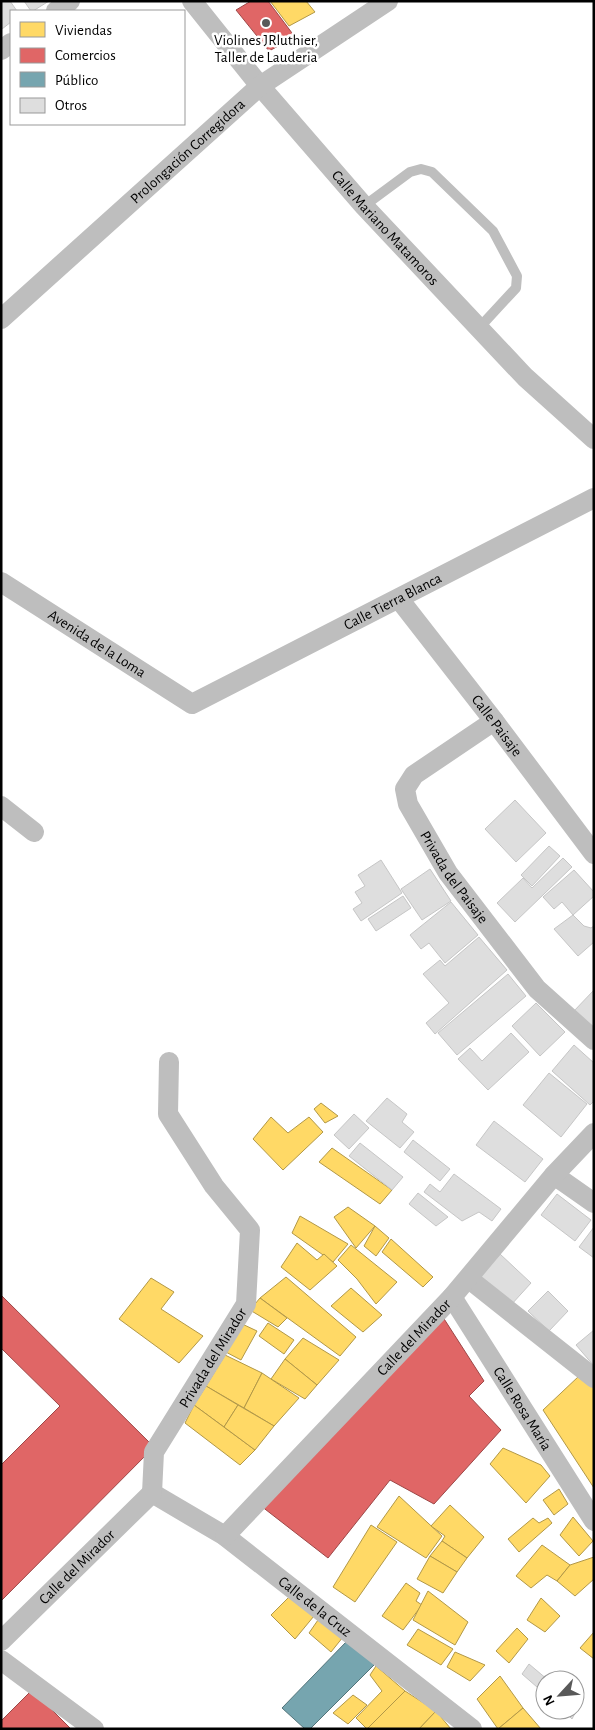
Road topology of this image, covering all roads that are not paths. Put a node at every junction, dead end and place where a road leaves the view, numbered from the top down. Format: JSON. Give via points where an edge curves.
{"nodes":[{"id":1,"x":70,"y":1,"type":"edge"},
{"id":2,"x":192,"y":1,"type":"edge"},
{"id":3,"x":388,"y":1,"type":"edge"},
{"id":4,"x":57,"y":10,"type":"edge"},
{"id":5,"x":260,"y":86,"type":"junction"},
{"id":6,"x":364,"y":206,"type":"junction"},
{"id":7,"x":1,"y":319,"type":"edge"},
{"id":8,"x":479,"y":328,"type":"junction"},
{"id":9,"x":594,"y":439,"type":"edge"},
{"id":10,"x":594,"y":498,"type":"edge"},
{"id":11,"x":1,"y":582,"type":"edge"},
{"id":12,"x":399,"y":599,"type":"junction"},
{"id":13,"x":192,"y":704,"type":"joint"},
{"id":14,"x":494,"y":721,"type":"junction"},
{"id":15,"x":1,"y":806,"type":"edge"},
{"id":16,"x":34,"y":832,"type":"dead end"},
{"id":17,"x":594,"y":854,"type":"edge"},
{"id":18,"x":594,"y":1040,"type":"edge"},
{"id":19,"x":170,"y":1062,"type":"dead end"},
{"id":20,"x":594,"y":1133,"type":"edge"},
{"id":21,"x":554,"y":1175,"type":"junction"},
{"id":22,"x":594,"y":1203,"type":"edge"},
{"id":23,"x":469,"y":1279,"type":"junction"},
{"id":24,"x":452,"y":1297,"type":"junction"},
{"id":25,"x":594,"y":1378,"type":"edge"},
{"id":26,"x":152,"y":1493,"type":"junction"},
{"id":27,"x":594,"y":1521,"type":"edge"},
{"id":28,"x":225,"y":1536,"type":"junction"},
{"id":29,"x":1,"y":1641,"type":"edge"},
{"id":30,"x":1,"y":1660,"type":"edge"},
{"id":31,"x":94,"y":1729,"type":"edge"},
{"id":32,"x":472,"y":1729,"type":"edge"}],
"edges":[{"from":1,"to":4,"type":"street"},
{"from":2,"to":5,"type":"street","name":"Calle Mariano Matamoros"},
{"from":3,"to":5,"type":"street","name":"Prolongación Corregidora"},
{"from":5,"to":6,"type":"street","name":"Calle Mariano Matamoros"},
{"from":5,"to":7,"type":"street","name":"Prolongación Corregidora"},
{"from":6,"to":8,"type":"street","name":"Calle Mariano Matamoros"},
{"from":6,"to":8,"type":"lane","via":[[410,172],[421,169],[432,172],[493,230],[516,276],[516,288]]},
{"from":8,"to":9,"type":"street","name":"Calle Mariano Matamoros","via":[[525,377]]},
{"from":10,"to":12,"type":"street","name":"Calle Tierra Blanca"},
{"from":11,"to":13,"type":"street","name":"Avenida de la Loma"},
{"from":12,"to":13,"type":"street","name":"Calle Tierra Blanca"},
{"from":12,"to":14,"type":"street","name":"Calle Paisaje"},
{"from":14,"to":17,"type":"street","name":"Calle Paisaje"},
{"from":14,"to":18,"type":"street","name":"Privada del Paisaje","via":[[414,775],[405,789],[408,804],[448,873],[537,989]]},
{"from":15,"to":16,"type":"street"},
{"from":19,"to":26,"type":"street","name":"Privada del Mirador","via":[[168,1114],[214,1186],[250,1230],[246,1304],[154,1452]]},
{"from":20,"to":21,"type":"street","name":"Calle del Mirador"},
{"from":21,"to":22,"type":"street"},
{"from":21,"to":23,"type":"street","name":"Calle del Mirador"},
{"from":23,"to":24,"type":"street","name":"Calle del Mirador"},
{"from":23,"to":25,"type":"street"},
{"from":24,"to":27,"type":"street","name":"Calle Rosa María"},
{"from":24,"to":28,"type":"street","name":"Calle del Mirador"},
{"from":26,"to":28,"type":"street","name":"Calle de la Cruz"},
{"from":26,"to":29,"type":"street","name":"Calle del Mirador"},
{"from":28,"to":32,"type":"street","name":"Calle de la Cruz"},
{"from":30,"to":31,"type":"street"}]}
